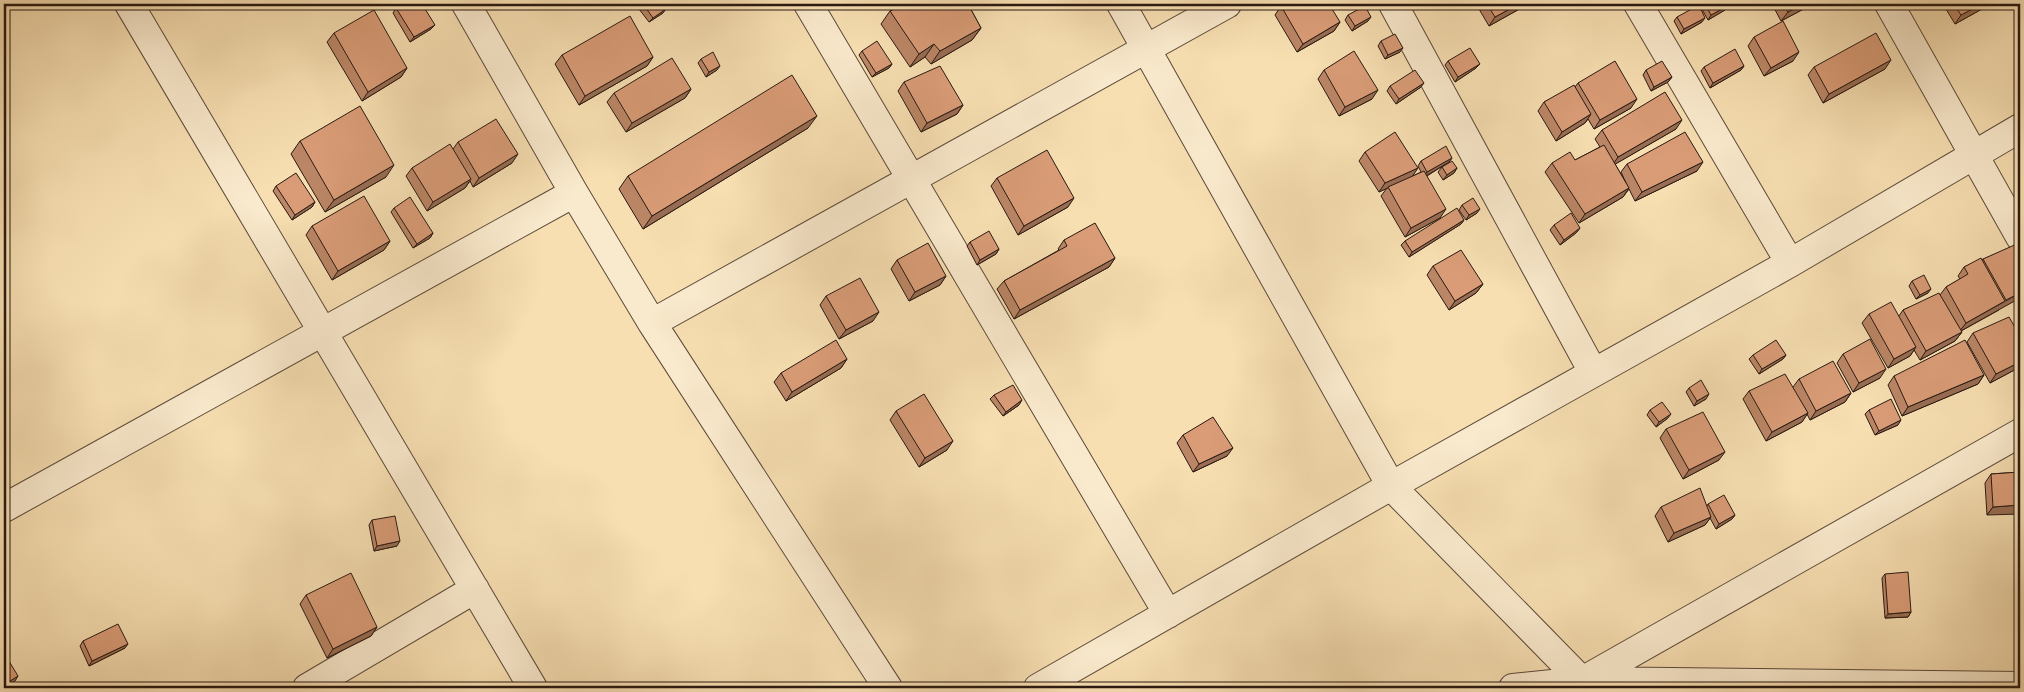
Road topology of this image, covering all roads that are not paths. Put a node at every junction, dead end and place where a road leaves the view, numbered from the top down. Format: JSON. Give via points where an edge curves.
{"nodes":[{"id":1,"x":129,"y":4,"type":"edge"},
{"id":2,"x":466,"y":4,"type":"edge"},
{"id":3,"x":808,"y":4,"type":"edge"},
{"id":4,"x":1121,"y":4,"type":"edge"},
{"id":5,"x":1227,"y":4,"type":"edge"},
{"id":6,"x":1393,"y":4,"type":"edge"},
{"id":7,"x":1638,"y":4,"type":"edge"},
{"id":8,"x":1889,"y":4,"type":"edge"},
{"id":9,"x":1146,"y":48,"type":"junction"},
{"id":10,"x":2020,"y":128,"type":"edge"},
{"id":11,"x":1974,"y":154,"type":"junction"},
{"id":12,"x":912,"y":179,"type":"junction"},
{"id":13,"x":574,"y":193,"type":"junction"},
{"id":14,"x":2020,"y":237,"type":"edge"},
{"id":15,"x":1790,"y":263,"type":"junction"},
{"id":16,"x":652,"y":323,"type":"junction"},
{"id":17,"x":323,"y":332,"type":"junction"},
{"id":18,"x":1593,"y":372,"type":"junction"},
{"id":19,"x":2020,"y":433,"type":"edge"},
{"id":20,"x":1391,"y":486,"type":"junction"},
{"id":21,"x":4,"y":508,"type":"edge"},
{"id":22,"x":475,"y":589,"type":"junction"},
{"id":23,"x":1168,"y":614,"type":"junction"},
{"id":24,"x":1582,"y":686,"type":"edge"},
{"id":25,"x":2020,"y":686,"type":"edge"},
{"id":26,"x":307,"y":688,"type":"edge"},
{"id":27,"x":533,"y":688,"type":"edge"},
{"id":28,"x":888,"y":688,"type":"edge"},
{"id":29,"x":1038,"y":688,"type":"edge"},
{"id":30,"x":1513,"y":688,"type":"edge"}],
"edges":[{"from":1,"to":17,"type":"street"},
{"from":2,"to":13,"type":"street"},
{"from":3,"to":12,"type":"street"},
{"from":4,"to":9,"type":"street"},
{"from":5,"to":9,"type":"street"},
{"from":6,"to":18,"type":"street"},
{"from":7,"to":15,"type":"street"},
{"from":8,"to":11,"type":"street"},
{"from":9,"to":12,"type":"street"},
{"from":9,"to":20,"type":"street"},
{"from":10,"to":11,"type":"street"},
{"from":11,"to":14,"type":"street"},
{"from":11,"to":15,"type":"street"},
{"from":12,"to":16,"type":"street"},
{"from":12,"to":23,"type":"street"},
{"from":13,"to":16,"type":"street"},
{"from":13,"to":17,"type":"street"},
{"from":15,"to":18,"type":"street"},
{"from":16,"to":28,"type":"street"},
{"from":17,"to":21,"type":"street"},
{"from":17,"to":22,"type":"street"},
{"from":18,"to":20,"type":"street"},
{"from":19,"to":24,"type":"street"},
{"from":20,"to":23,"type":"street"},
{"from":20,"to":24,"type":"street"},
{"from":22,"to":26,"type":"street"},
{"from":22,"to":27,"type":"street"},
{"from":23,"to":29,"type":"street"},
{"from":24,"to":25,"type":"street"},
{"from":24,"to":30,"type":"street"}]}
